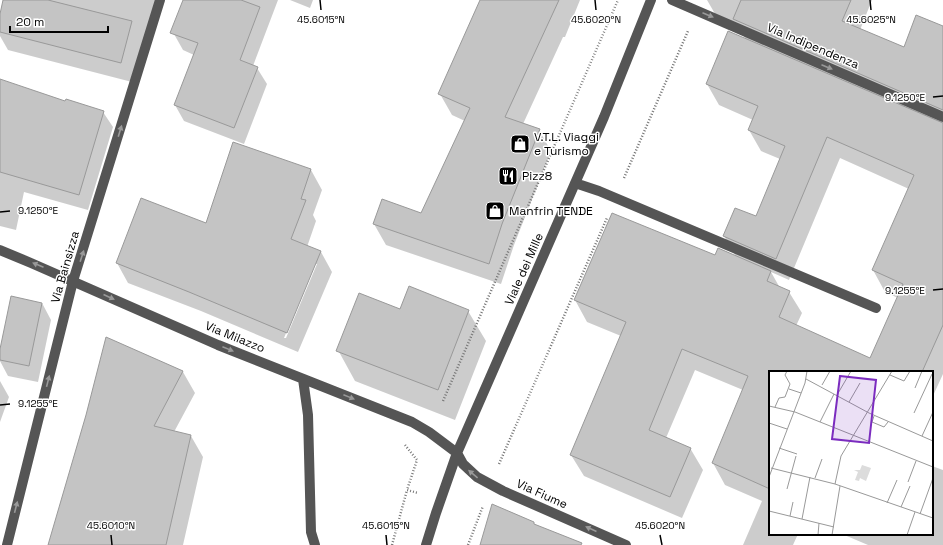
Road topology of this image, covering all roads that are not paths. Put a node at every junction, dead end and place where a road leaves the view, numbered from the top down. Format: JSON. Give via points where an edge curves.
{"nodes":[{"id":1,"x":160,"y":0,"type":"edge"},
{"id":2,"x":672,"y":0,"type":"edge"},
{"id":3,"x":651,"y":1,"type":"edge"},
{"id":4,"x":943,"y":117,"type":"edge"},
{"id":5,"x":575,"y":183,"type":"junction"},
{"id":6,"x":0,"y":250,"type":"edge"},
{"id":7,"x":73,"y":281,"type":"junction"},
{"id":8,"x":876,"y":308,"type":"dead end"},
{"id":9,"x":303,"y":379,"type":"junction"},
{"id":10,"x":457,"y":454,"type":"junction"},
{"id":11,"x":7,"y":545,"type":"edge"},
{"id":12,"x":315,"y":545,"type":"edge"},
{"id":13,"x":426,"y":545,"type":"edge"},
{"id":14,"x":626,"y":545,"type":"edge"}],
"edges":[{"from":7,"to":1,"type":"street","name":"Via Bainsizza","one_way":true},
{"from":2,"to":4,"type":"street","name":"Via Indipendenza","one_way":true},
{"from":3,"to":5,"type":"street","name":"Viale dei Mille"},
{"from":5,"to":8,"type":"street"},
{"from":5,"to":10,"type":"street","name":"Viale dei Mille"},
{"from":7,"to":6,"type":"street","name":"Via Milazzo","one_way":true},
{"from":7,"to":9,"type":"street","name":"Via Milazzo","one_way":true,"via":[[211,342]]},
{"from":11,"to":7,"type":"street","name":"Via Bainsizza","one_way":true},
{"from":9,"to":10,"type":"street","name":"Via Milazzo","one_way":true,"via":[[412,422]]},
{"from":9,"to":12,"type":"street","via":[[308,415],[311,532]]},
{"from":10,"to":13,"type":"street","name":"Viale dei Mille"},
{"from":14,"to":10,"type":"street","name":"Via Fiume","one_way":true,"via":[[490,484],[477,477],[463,464]]}]}
